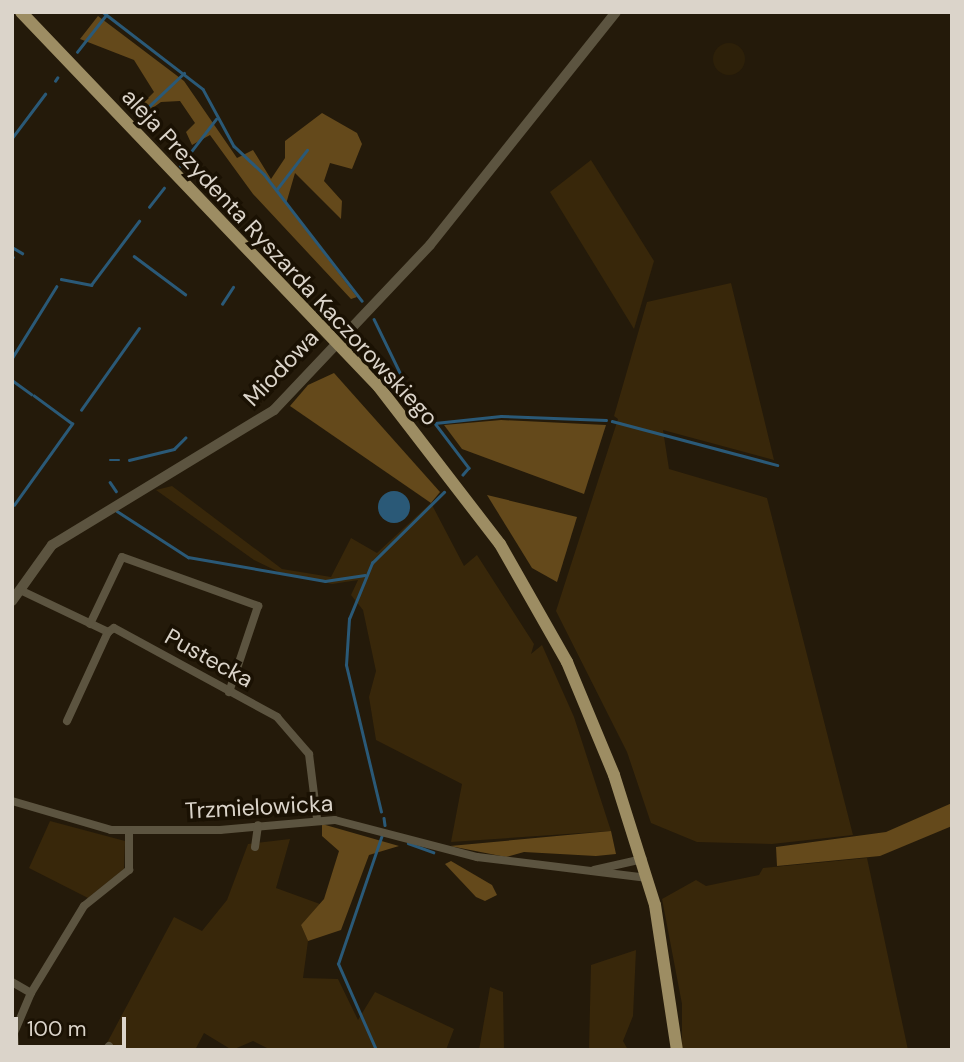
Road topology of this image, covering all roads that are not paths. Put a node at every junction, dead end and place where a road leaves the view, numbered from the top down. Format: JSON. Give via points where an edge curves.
{"nodes":[{"id":1,"x":21,"y":12,"type":"edge"},
{"id":2,"x":616,"y":12,"type":"edge"},
{"id":3,"x":335,"y":342,"type":"junction"},
{"id":4,"x":20,"y":590,"type":"junction"},
{"id":5,"x":12,"y":601,"type":"edge"},
{"id":6,"x":90,"y":624,"type":"junction"},
{"id":7,"x":108,"y":632,"type":"junction"},
{"id":8,"x":229,"y":692,"type":"junction"},
{"id":9,"x":67,"y":721,"type":"dead end"},
{"id":10,"x":12,"y":801,"type":"edge"},
{"id":11,"x":317,"y":818,"type":"junction"},
{"id":12,"x":258,"y":825,"type":"junction"},
{"id":13,"x":129,"y":831,"type":"junction"},
{"id":14,"x":255,"y":847,"type":"dead end"},
{"id":15,"x":643,"y":859,"type":"junction"},
{"id":16,"x":591,"y":871,"type":"junction"},
{"id":17,"x":648,"y":878,"type":"junction"},
{"id":18,"x":12,"y":982,"type":"edge"},
{"id":19,"x":31,"y":993,"type":"junction"},
{"id":20,"x":15,"y":1050,"type":"edge"},
{"id":21,"x":677,"y":1050,"type":"edge"}],
"edges":[{"from":1,"to":3,"type":"main road","name":"aleja Prezydenta Ryszarda Kaczorowskiego"},
{"from":2,"to":3,"type":"street","name":"Miodowa","via":[[430,245]]},
{"from":3,"to":4,"type":"street","name":"Miodowa","via":[[268,415],[52,545]]},
{"from":3,"to":15,"type":"main road","name":"aleja Prezydenta Ryszarda Kaczorowskiego","via":[[426,442],[535,602],[597,731]]},
{"from":4,"to":5,"type":"street","name":"Miodowa"},
{"from":4,"to":6,"type":"street","name":"Pustecka"},
{"from":6,"to":7,"type":"street","name":"Pustecka"},
{"from":6,"to":8,"type":"street","via":[[122,558],[258,606]]},
{"from":7,"to":8,"type":"street","name":"Pustecka","via":[[114,628]]},
{"from":7,"to":9,"type":"street"},
{"from":8,"to":11,"type":"street","name":"Pustecka","via":[[293,729],[314,768]]},
{"from":10,"to":13,"type":"street","name":"Trzmielowicka","via":[[83,825]]},
{"from":11,"to":12,"type":"street","name":"Trzmielowicka"},
{"from":11,"to":16,"type":"street","name":"Trzmielowicka","via":[[391,831],[477,858]]},
{"from":12,"to":13,"type":"street","name":"Trzmielowicka"},
{"from":12,"to":14,"type":"street"},
{"from":13,"to":19,"type":"street","via":[[129,870],[84,906]]},
{"from":15,"to":16,"type":"street","name":"Trzmielowicka"},
{"from":15,"to":17,"type":"main road","name":"aleja Prezydenta Ryszarda Kaczorowskiego"},
{"from":16,"to":17,"type":"street","name":"Trzmielowicka"},
{"from":17,"to":21,"type":"main road","name":"aleja Prezydenta Ryszarda Kaczorowskiego","via":[[668,967]]},
{"from":18,"to":19,"type":"street"},
{"from":19,"to":20,"type":"street","via":[[14,1033]]}]}
